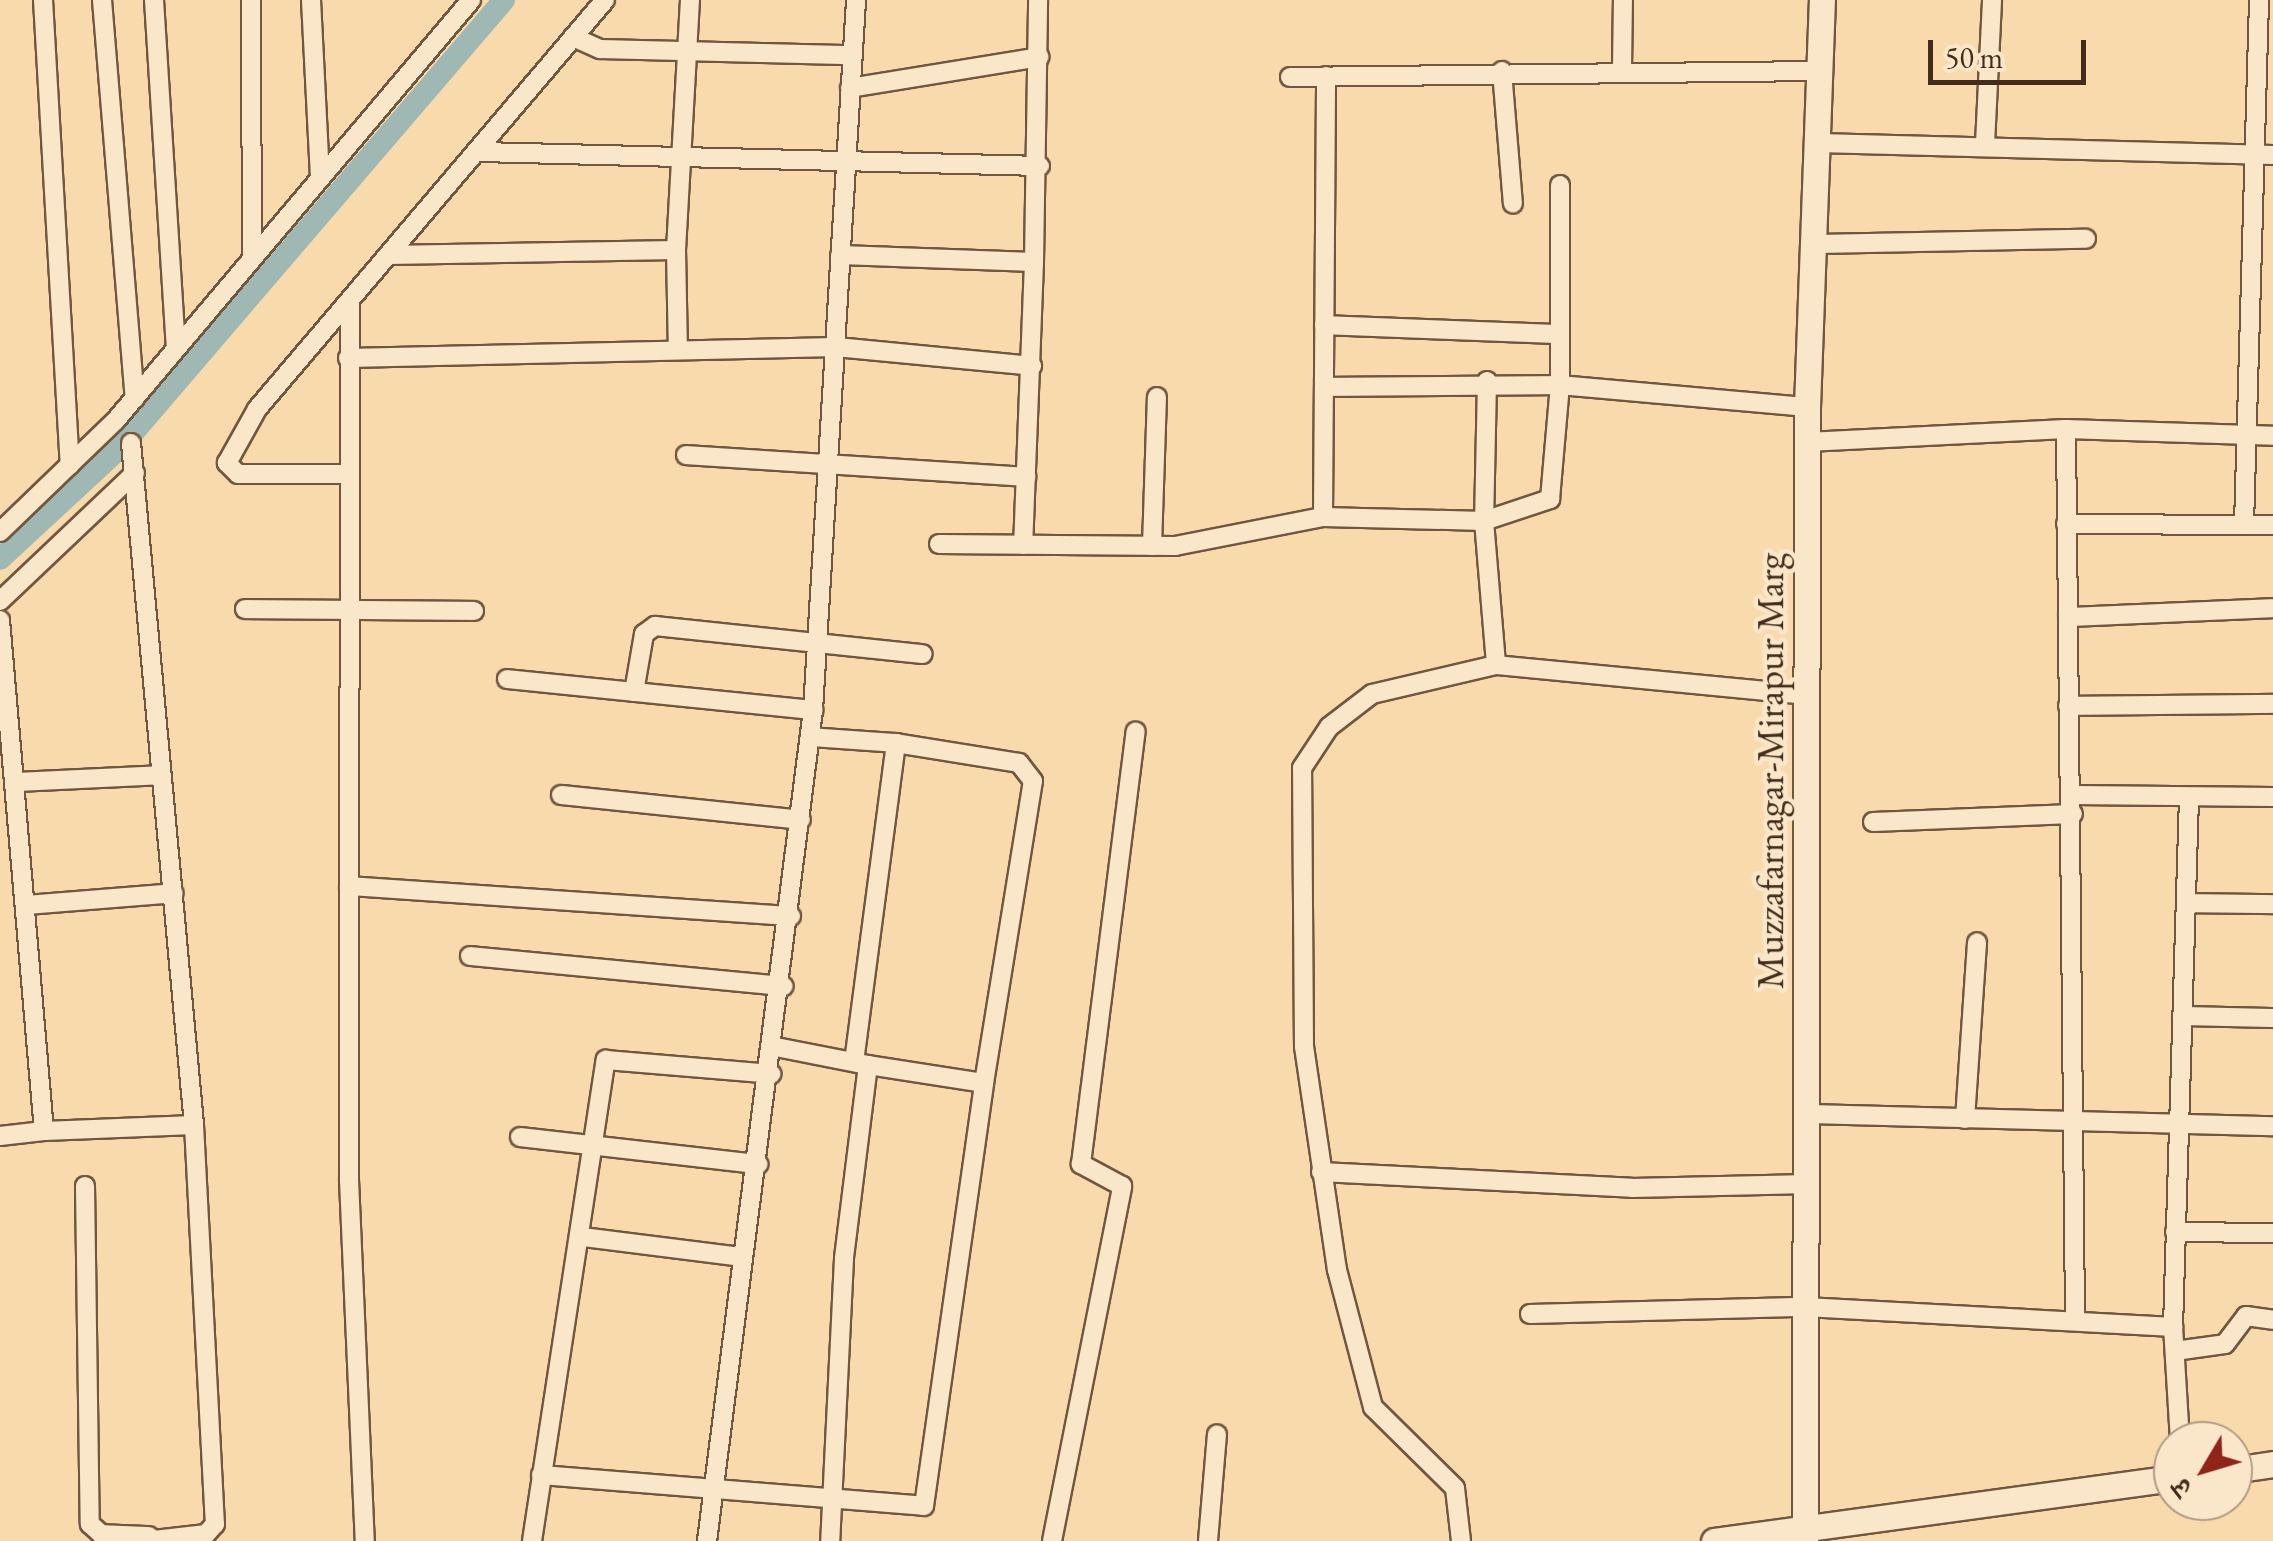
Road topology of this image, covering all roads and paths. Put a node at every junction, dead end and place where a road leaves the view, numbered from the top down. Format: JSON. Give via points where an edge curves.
{"nodes":[{"id":1,"x":43,"y":0,"type":"edge"},
{"id":2,"x":102,"y":0,"type":"edge"},
{"id":3,"x":154,"y":0,"type":"edge"},
{"id":4,"x":251,"y":0,"type":"edge"},
{"id":5,"x":310,"y":0,"type":"edge"},
{"id":6,"x":470,"y":0,"type":"edge"},
{"id":7,"x":605,"y":0,"type":"edge"},
{"id":8,"x":690,"y":0,"type":"edge"},
{"id":9,"x":856,"y":0,"type":"edge"},
{"id":10,"x":1038,"y":0,"type":"edge"},
{"id":11,"x":1623,"y":0,"type":"edge"},
{"id":12,"x":1822,"y":0,"type":"edge"},
{"id":13,"x":1992,"y":0,"type":"edge"},
{"id":14,"x":2259,"y":0,"type":"edge"},
{"id":15,"x":573,"y":37,"type":"junction"},
{"id":16,"x":683,"y":54,"type":"junction"},
{"id":17,"x":853,"y":55,"type":"junction"},
{"id":18,"x":1039,"y":57,"type":"junction"},
{"id":19,"x":1622,"y":68,"type":"junction"},
{"id":20,"x":1821,"y":70,"type":"junction"},
{"id":21,"x":1502,"y":71,"type":"junction"},
{"id":22,"x":1326,"y":76,"type":"junction"},
{"id":23,"x":1290,"y":78,"type":"dead end"},
{"id":24,"x":850,"y":88,"type":"junction"},
{"id":25,"x":1818,"y":143,"type":"junction"},
{"id":26,"x":1986,"y":144,"type":"junction"},
{"id":27,"x":679,"y":150,"type":"junction"},
{"id":28,"x":480,"y":152,"type":"junction"},
{"id":29,"x":2264,"y":155,"type":"edge"},
{"id":30,"x":846,"y":156,"type":"junction"},
{"id":31,"x":1040,"y":166,"type":"junction"},
{"id":32,"x":320,"y":176,"type":"junction"},
{"id":33,"x":1560,"y":185,"type":"dead end"},
{"id":34,"x":1512,"y":204,"type":"dead end"},
{"id":35,"x":2264,"y":215,"type":"edge"},
{"id":36,"x":2086,"y":239,"type":"dead end"},
{"id":37,"x":1814,"y":244,"type":"junction"},
{"id":38,"x":676,"y":250,"type":"junction"},
{"id":39,"x":388,"y":254,"type":"junction"},
{"id":40,"x":840,"y":255,"type":"junction"},
{"id":41,"x":252,"y":257,"type":"junction"},
{"id":42,"x":1034,"y":262,"type":"junction"},
{"id":43,"x":350,"y":300,"type":"junction"},
{"id":44,"x":1324,"y":325,"type":"junction"},
{"id":45,"x":1560,"y":334,"type":"junction"},
{"id":46,"x":176,"y":345,"type":"junction"},
{"id":47,"x":836,"y":347,"type":"junction"},
{"id":48,"x":678,"y":350,"type":"junction"},
{"id":49,"x":348,"y":358,"type":"junction"},
{"id":50,"x":1032,"y":366,"type":"junction"},
{"id":51,"x":1487,"y":380,"type":"junction"},
{"id":52,"x":1560,"y":385,"type":"junction"},
{"id":53,"x":1328,"y":386,"type":"junction"},
{"id":54,"x":1157,"y":397,"type":"dead end"},
{"id":55,"x":135,"y":399,"type":"junction"},
{"id":56,"x":1807,"y":407,"type":"junction"},
{"id":57,"x":2066,"y":429,"type":"junction"},
{"id":58,"x":2273,"y":436,"type":"edge"},
{"id":59,"x":2244,"y":439,"type":"junction"},
{"id":60,"x":1807,"y":442,"type":"junction"},
{"id":61,"x":131,"y":443,"type":"dead end"},
{"id":62,"x":686,"y":455,"type":"dead end"},
{"id":63,"x":830,"y":461,"type":"junction"},
{"id":64,"x":70,"y":465,"type":"junction"},
{"id":65,"x":136,"y":472,"type":"junction"},
{"id":66,"x":348,"y":474,"type":"junction"},
{"id":67,"x":1026,"y":477,"type":"junction"},
{"id":68,"x":1323,"y":518,"type":"junction"},
{"id":69,"x":1484,"y":521,"type":"junction"},
{"id":70,"x":2066,"y":524,"type":"junction"},
{"id":71,"x":2273,"y":524,"type":"edge"},
{"id":72,"x":2244,"y":525,"type":"junction"},
{"id":73,"x":0,"y":532,"type":"edge"},
{"id":74,"x":939,"y":544,"type":"dead end"},
{"id":75,"x":1023,"y":545,"type":"junction"},
{"id":76,"x":1152,"y":546,"type":"junction"},
{"id":77,"x":0,"y":601,"type":"edge"},
{"id":78,"x":2273,"y":608,"type":"edge"},
{"id":79,"x":245,"y":609,"type":"dead end"},
{"id":80,"x":352,"y":610,"type":"junction"},
{"id":81,"x":474,"y":612,"type":"dead end"},
{"id":82,"x":2068,"y":617,"type":"junction"},
{"id":83,"x":0,"y":620,"type":"edge"},
{"id":84,"x":817,"y":638,"type":"junction"},
{"id":85,"x":923,"y":654,"type":"dead end"},
{"id":86,"x":1496,"y":665,"type":"junction"},
{"id":87,"x":507,"y":679,"type":"dead end"},
{"id":88,"x":634,"y":692,"type":"junction"},
{"id":89,"x":1806,"y":694,"type":"junction"},
{"id":90,"x":2273,"y":704,"type":"edge"},
{"id":91,"x":2068,"y":706,"type":"junction"},
{"id":92,"x":812,"y":710,"type":"junction"},
{"id":93,"x":1136,"y":731,"type":"dead end"},
{"id":94,"x":810,"y":737,"type":"junction"},
{"id":95,"x":896,"y":743,"type":"junction"},
{"id":96,"x":161,"y":776,"type":"junction"},
{"id":97,"x":15,"y":782,"type":"junction"},
{"id":98,"x":562,"y":796,"type":"dead end"},
{"id":99,"x":2273,"y":797,"type":"edge"},
{"id":100,"x":2189,"y":798,"type":"junction"},
{"id":101,"x":2073,"y":804,"type":"junction"},
{"id":102,"x":801,"y":820,"type":"junction"},
{"id":103,"x":1874,"y":822,"type":"dead end"},
{"id":104,"x":349,"y":886,"type":"junction"},
{"id":105,"x":174,"y":894,"type":"junction"},
{"id":106,"x":2186,"y":904,"type":"junction"},
{"id":107,"x":2273,"y":904,"type":"edge"},
{"id":108,"x":26,"y":905,"type":"junction"},
{"id":109,"x":792,"y":916,"type":"junction"},
{"id":110,"x":1978,"y":942,"type":"dead end"},
{"id":111,"x":470,"y":956,"type":"dead end"},
{"id":112,"x":784,"y":986,"type":"junction"},
{"id":113,"x":2182,"y":1016,"type":"junction"},
{"id":114,"x":2273,"y":1018,"type":"edge"},
{"id":115,"x":776,"y":1047,"type":"junction"},
{"id":116,"x":861,"y":1062,"type":"junction"},
{"id":117,"x":770,"y":1074,"type":"junction"},
{"id":118,"x":984,"y":1083,"type":"junction"},
{"id":119,"x":1808,"y":1114,"type":"junction"},
{"id":120,"x":1966,"y":1119,"type":"junction"},
{"id":121,"x":2179,"y":1124,"type":"junction"},
{"id":122,"x":194,"y":1125,"type":"junction"},
{"id":123,"x":2075,"y":1125,"type":"junction"},
{"id":124,"x":2273,"y":1126,"type":"edge"},
{"id":125,"x":44,"y":1131,"type":"junction"},
{"id":126,"x":0,"y":1136,"type":"edge"},
{"id":127,"x":520,"y":1137,"type":"dead end"},
{"id":128,"x":595,"y":1144,"type":"junction"},
{"id":129,"x":758,"y":1164,"type":"junction"},
{"id":130,"x":1321,"y":1172,"type":"junction"},
{"id":131,"x":1809,"y":1184,"type":"junction"},
{"id":132,"x":85,"y":1186,"type":"dead end"},
{"id":133,"x":2175,"y":1232,"type":"junction"},
{"id":134,"x":2273,"y":1233,"type":"edge"},
{"id":135,"x":583,"y":1237,"type":"junction"},
{"id":136,"x":742,"y":1257,"type":"junction"},
{"id":137,"x":1806,"y":1307,"type":"junction"},
{"id":138,"x":1530,"y":1314,"type":"dead end"},
{"id":139,"x":2273,"y":1320,"type":"edge"},
{"id":140,"x":2075,"y":1321,"type":"junction"},
{"id":141,"x":2173,"y":1328,"type":"junction"},
{"id":142,"x":2174,"y":1351,"type":"junction"},
{"id":143,"x":2179,"y":1421,"type":"edge"},
{"id":144,"x":1217,"y":1434,"type":"dead end"},
{"id":145,"x":542,"y":1474,"type":"junction"},
{"id":146,"x":2153,"y":1481,"type":"edge"},
{"id":147,"x":716,"y":1488,"type":"junction"},
{"id":148,"x":832,"y":1494,"type":"junction"},
{"id":149,"x":1805,"y":1533,"type":"edge"},
{"id":150,"x":147,"y":1539,"type":"edge"},
{"id":151,"x":365,"y":1541,"type":"edge"},
{"id":152,"x":532,"y":1541,"type":"edge"},
{"id":153,"x":706,"y":1541,"type":"edge"},
{"id":154,"x":830,"y":1541,"type":"edge"},
{"id":155,"x":1052,"y":1541,"type":"edge"},
{"id":156,"x":1208,"y":1541,"type":"edge"},
{"id":157,"x":1461,"y":1541,"type":"edge"},
{"id":158,"x":1714,"y":1541,"type":"edge"}],
"edges":[{"from":1,"to":64,"type":"street"},
{"from":2,"to":55,"type":"street"},
{"from":3,"to":46,"type":"street"},
{"from":4,"to":41,"type":"street"},
{"from":5,"to":32,"type":"street"},
{"from":6,"to":32,"type":"street"},
{"from":7,"to":15,"type":"street"},
{"from":8,"to":16,"type":"street"},
{"from":9,"to":17,"type":"street"},
{"from":10,"to":18,"type":"street"},
{"from":11,"to":19,"type":"street"},
{"from":12,"to":20,"type":"main road","name":"Muzzafarnagar-Mirapur Marg"},
{"from":13,"to":26,"type":"street"},
{"from":14,"to":29,"type":"street"},
{"from":15,"to":16,"type":"street","via":[[600,49]]},
{"from":15,"to":28,"type":"street"},
{"from":16,"to":17,"type":"street"},
{"from":16,"to":27,"type":"street"},
{"from":17,"to":24,"type":"street"},
{"from":18,"to":24,"type":"street"},
{"from":18,"to":31,"type":"street"},
{"from":19,"to":20,"type":"street"},
{"from":19,"to":21,"type":"street"},
{"from":20,"to":25,"type":"main road","name":"Muzzafarnagar-Mirapur Marg"},
{"from":21,"to":22,"type":"street"},
{"from":21,"to":34,"type":"street"},
{"from":22,"to":23,"type":"street"},
{"from":22,"to":44,"type":"street"},
{"from":24,"to":30,"type":"street"},
{"from":25,"to":26,"type":"street"},
{"from":25,"to":37,"type":"main road","name":"Muzzafarnagar-Mirapur Marg"},
{"from":26,"to":29,"type":"street"},
{"from":27,"to":28,"type":"street"},
{"from":27,"to":30,"type":"street"},
{"from":27,"to":38,"type":"street"},
{"from":28,"to":39,"type":"street"},
{"from":29,"to":35,"type":"street"},
{"from":30,"to":31,"type":"street"},
{"from":30,"to":40,"type":"street"},
{"from":31,"to":42,"type":"street"},
{"from":32,"to":41,"type":"street"},
{"from":33,"to":45,"type":"street"},
{"from":35,"to":59,"type":"street"},
{"from":36,"to":37,"type":"street"},
{"from":37,"to":56,"type":"main road","name":"Muzzafarnagar-Mirapur Marg"},
{"from":38,"to":39,"type":"street"},
{"from":38,"to":48,"type":"street"},
{"from":39,"to":43,"type":"street"},
{"from":40,"to":42,"type":"street"},
{"from":40,"to":47,"type":"street"},
{"from":41,"to":46,"type":"street"},
{"from":42,"to":50,"type":"street"},
{"from":43,"to":49,"type":"street"},
{"from":43,"to":66,"type":"street","via":[[258,409],[226,463],[238,474]]},
{"from":44,"to":45,"type":"street"},
{"from":44,"to":53,"type":"street"},
{"from":45,"to":52,"type":"street"},
{"from":46,"to":55,"type":"street"},
{"from":47,"to":48,"type":"street"},
{"from":47,"to":50,"type":"street"},
{"from":47,"to":63,"type":"street"},
{"from":48,"to":49,"type":"street"},
{"from":49,"to":66,"type":"street"},
{"from":50,"to":67,"type":"street"},
{"from":51,"to":52,"type":"street"},
{"from":51,"to":53,"type":"street"},
{"from":51,"to":69,"type":"street"},
{"from":52,"to":56,"type":"street"},
{"from":52,"to":69,"type":"street","via":[[1550,499]]},
{"from":53,"to":68,"type":"street"},
{"from":54,"to":76,"type":"street"},
{"from":55,"to":64,"type":"street"},
{"from":56,"to":60,"type":"main road","name":"Muzzafarnagar-Mirapur Marg"},
{"from":57,"to":59,"type":"street"},
{"from":57,"to":60,"type":"street"},
{"from":57,"to":70,"type":"street"},
{"from":58,"to":59,"type":"street"},
{"from":59,"to":72,"type":"street"},
{"from":60,"to":89,"type":"main road","name":"Muzzafarnagar-Mirapur Marg"},
{"from":61,"to":65,"type":"street"},
{"from":62,"to":63,"type":"street"},
{"from":63,"to":67,"type":"street"},
{"from":63,"to":84,"type":"street"},
{"from":64,"to":73,"type":"street"},
{"from":65,"to":77,"type":"street"},
{"from":65,"to":96,"type":"street"},
{"from":66,"to":80,"type":"street"},
{"from":67,"to":75,"type":"street"},
{"from":68,"to":69,"type":"street"},
{"from":68,"to":76,"type":"street"},
{"from":69,"to":86,"type":"street"},
{"from":70,"to":72,"type":"street"},
{"from":70,"to":82,"type":"street"},
{"from":71,"to":72,"type":"street"},
{"from":74,"to":75,"type":"street"},
{"from":75,"to":76,"type":"street"},
{"from":78,"to":82,"type":"street"},
{"from":79,"to":80,"type":"street"},
{"from":80,"to":81,"type":"street"},
{"from":80,"to":104,"type":"street"},
{"from":82,"to":91,"type":"street"},
{"from":83,"to":97,"type":"street"},
{"from":84,"to":85,"type":"street"},
{"from":84,"to":88,"type":"street","via":[[650,627]]},
{"from":84,"to":92,"type":"street"},
{"from":86,"to":89,"type":"street"},
{"from":86,"to":130,"type":"street","via":[[1401,683],[1348,707],[1298,779],[1304,1047]]},
{"from":87,"to":88,"type":"street"},
{"from":88,"to":92,"type":"street"},
{"from":89,"to":119,"type":"main road","name":"Muzzafarnagar-Mirapur Marg"},
{"from":90,"to":91,"type":"street"},
{"from":91,"to":101,"type":"street"},
{"from":92,"to":94,"type":"street"},
{"from":93,"to":155,"type":"street","via":[[1080,1164],[1122,1186]]},
{"from":94,"to":95,"type":"street"},
{"from":94,"to":102,"type":"street"},
{"from":95,"to":116,"type":"street"},
{"from":95,"to":118,"type":"street","via":[[1018,763],[1032,773]]},
{"from":96,"to":97,"type":"street"},
{"from":96,"to":105,"type":"street"},
{"from":97,"to":108,"type":"street"},
{"from":98,"to":102,"type":"street"},
{"from":99,"to":100,"type":"street"},
{"from":100,"to":101,"type":"street"},
{"from":100,"to":106,"type":"street"},
{"from":101,"to":103,"type":"street"},
{"from":101,"to":123,"type":"street"},
{"from":102,"to":109,"type":"street"},
{"from":104,"to":109,"type":"street"},
{"from":104,"to":151,"type":"street"},
{"from":105,"to":108,"type":"street"},
{"from":105,"to":122,"type":"street"},
{"from":106,"to":107,"type":"street"},
{"from":106,"to":113,"type":"street"},
{"from":108,"to":125,"type":"street"},
{"from":109,"to":112,"type":"street"},
{"from":110,"to":120,"type":"street"},
{"from":111,"to":112,"type":"street"},
{"from":112,"to":115,"type":"street"},
{"from":113,"to":114,"type":"street"},
{"from":113,"to":121,"type":"street"},
{"from":115,"to":116,"type":"street"},
{"from":115,"to":117,"type":"street"},
{"from":116,"to":118,"type":"street"},
{"from":116,"to":148,"type":"street"},
{"from":117,"to":128,"type":"street","via":[[609,1057]]},
{"from":117,"to":129,"type":"street"},
{"from":118,"to":148,"type":"street","via":[[926,1504]]},
{"from":119,"to":120,"type":"street"},
{"from":119,"to":131,"type":"main road","name":"Muzzafarnagar-Mirapur Marg"},
{"from":120,"to":123,"type":"street"},
{"from":121,"to":123,"type":"street"},
{"from":121,"to":124,"type":"street"},
{"from":121,"to":133,"type":"street"},
{"from":122,"to":125,"type":"street"},
{"from":122,"to":150,"type":"street","via":[[215,1524],[200,1536]]},
{"from":123,"to":140,"type":"street"},
{"from":125,"to":126,"type":"street"},
{"from":127,"to":128,"type":"street"},
{"from":128,"to":129,"type":"street"},
{"from":128,"to":135,"type":"street"},
{"from":129,"to":136,"type":"street"},
{"from":130,"to":131,"type":"street","via":[[1632,1188]]},
{"from":130,"to":157,"type":"street","via":[[1363,1381],[1385,1428],[1454,1488]]},
{"from":131,"to":137,"type":"main road","name":"Muzzafarnagar-Mirapur Marg"},
{"from":132,"to":150,"type":"street","via":[[90,1524],[101,1534]]},
{"from":133,"to":134,"type":"street"},
{"from":133,"to":141,"type":"street"},
{"from":135,"to":136,"type":"street"},
{"from":135,"to":145,"type":"street"},
{"from":136,"to":147,"type":"street"},
{"from":137,"to":138,"type":"street"},
{"from":137,"to":140,"type":"street"},
{"from":137,"to":149,"type":"main road","name":"Muzzafarnagar-Mirapur Marg"},
{"from":139,"to":142,"type":"street","via":[[2246,1316],[2225,1344]]},
{"from":140,"to":141,"type":"street"},
{"from":141,"to":142,"type":"street"},
{"from":142,"to":143,"type":"street"},
{"from":144,"to":156,"type":"street"},
{"from":145,"to":147,"type":"street"},
{"from":145,"to":152,"type":"street"},
{"from":146,"to":149,"type":"main road"},
{"from":147,"to":148,"type":"street"},
{"from":147,"to":153,"type":"street"},
{"from":148,"to":154,"type":"street"},
{"from":149,"to":158,"type":"main road"}]}
